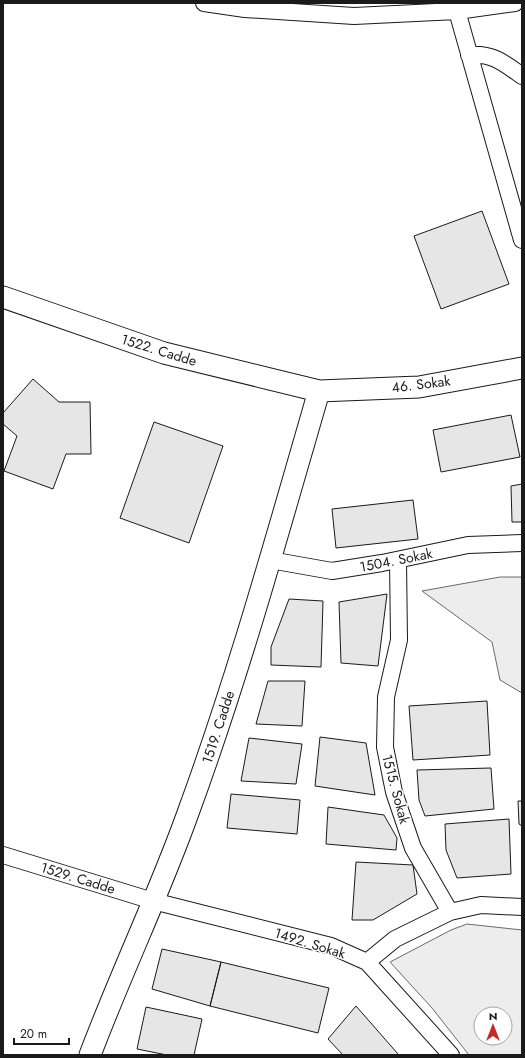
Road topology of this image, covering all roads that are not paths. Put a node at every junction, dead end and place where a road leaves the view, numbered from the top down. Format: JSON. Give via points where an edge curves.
{"nodes":[{"id":1,"x":204,"y":3,"type":"edge"},
{"id":2,"x":515,"y":3,"type":"edge"},
{"id":3,"x":457,"y":11,"type":"junction"},
{"id":4,"x":470,"y":55,"type":"junction"},
{"id":5,"x":522,"y":76,"type":"edge"},
{"id":6,"x":522,"y":240,"type":"edge"},
{"id":7,"x":3,"y":297,"type":"edge"},
{"id":8,"x":522,"y":368,"type":"edge"},
{"id":9,"x":319,"y":391,"type":"junction"},
{"id":10,"x":522,"y":543,"type":"edge"},
{"id":11,"x":270,"y":560,"type":"junction"},
{"id":12,"x":398,"y":560,"type":"junction"},
{"id":13,"x":3,"y":855,"type":"edge"},
{"id":14,"x":153,"y":901,"type":"junction"},
{"id":15,"x":522,"y":908,"type":"edge"},
{"id":16,"x":450,"y":912,"type":"junction"},
{"id":17,"x":367,"y":962,"type":"junction"},
{"id":18,"x":91,"y":1055,"type":"edge"},
{"id":19,"x":451,"y":1055,"type":"edge"}],
"edges":[{"from":1,"to":3,"type":"street","via":[[245,9],[354,16]]},
{"from":2,"to":3,"type":"street"},
{"from":3,"to":4,"type":"street"},
{"from":4,"to":5,"type":"street","via":[[486,55],[497,59]]},
{"from":4,"to":6,"type":"street"},
{"from":7,"to":9,"type":"street","name":"1522. Cadde","via":[[164,354]]},
{"from":8,"to":9,"type":"street","name":"46. Sokak","via":[[419,387]]},
{"from":9,"to":11,"type":"street","name":"1519. Cadde"},
{"from":10,"to":12,"type":"street","name":"1504. Sokak","via":[[468,545]]},
{"from":11,"to":12,"type":"street","name":"1504. Sokak","via":[[332,571]]},
{"from":11,"to":14,"type":"street","name":"1519. Cadde","via":[[219,726],[188,814]]},
{"from":12,"to":16,"type":"street","name":"1515. Sokak","via":[[399,640],[386,697],[385,747],[394,792],[413,848]]},
{"from":13,"to":14,"type":"street","name":"1529. Cadde"},
{"from":14,"to":17,"type":"street","name":"1492. Sokak","via":[[331,946]]},
{"from":14,"to":18,"type":"street","name":"1519. Cadde"},
{"from":15,"to":16,"type":"street","via":[[481,905]]},
{"from":16,"to":17,"type":"street","via":[[395,939]]},
{"from":17,"to":19,"type":"street","name":"1492. Sokak"}]}
